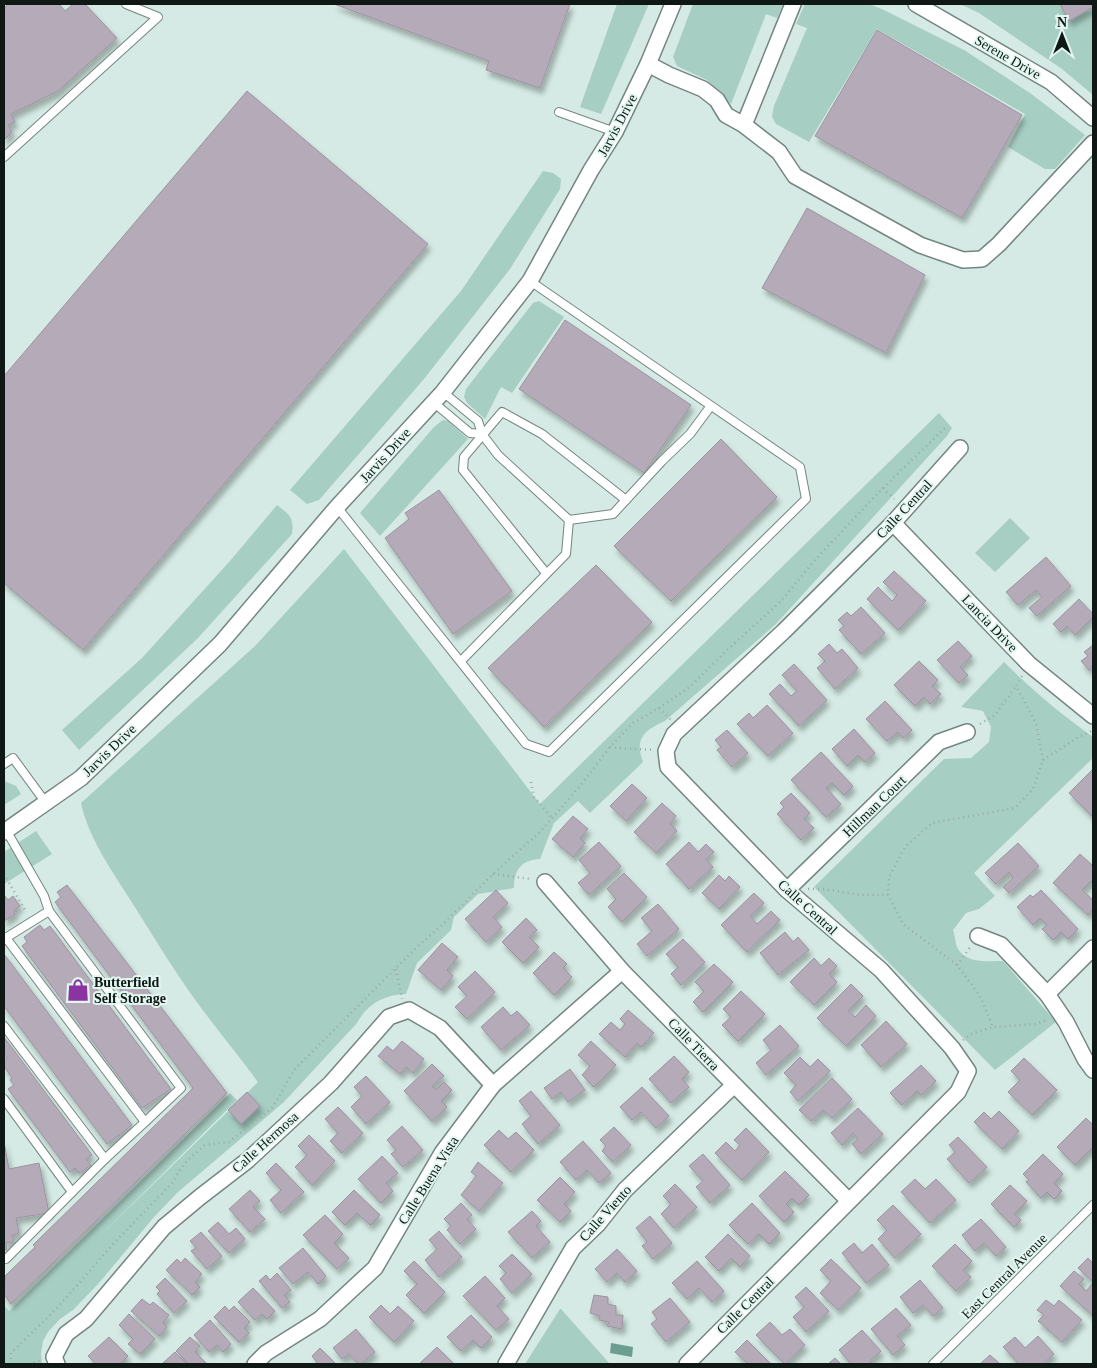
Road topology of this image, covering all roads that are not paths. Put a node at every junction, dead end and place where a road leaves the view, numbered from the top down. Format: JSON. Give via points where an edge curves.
{"nodes":[{"id":1,"x":126,"y":4,"type":"edge"},
{"id":2,"x":672,"y":4,"type":"edge"},
{"id":3,"x":793,"y":4,"type":"edge"},
{"id":4,"x":916,"y":4,"type":"edge"},
{"id":5,"x":648,"y":64,"type":"junction"},
{"id":6,"x":559,"y":112,"type":"dead end"},
{"id":7,"x":1093,"y":118,"type":"edge"},
{"id":8,"x":744,"y":126,"type":"junction"},
{"id":9,"x":614,"y":132,"type":"junction"},
{"id":10,"x":1093,"y":143,"type":"edge"},
{"id":11,"x":4,"y":157,"type":"edge"},
{"id":12,"x":530,"y":282,"type":"junction"},
{"id":13,"x":438,"y":397,"type":"junction"},
{"id":14,"x":710,"y":407,"type":"junction"},
{"id":15,"x":482,"y":434,"type":"junction"},
{"id":16,"x":960,"y":448,"type":"dead end"},
{"id":17,"x":626,"y":500,"type":"junction"},
{"id":18,"x":337,"y":507,"type":"junction"},
{"id":19,"x":569,"y":520,"type":"junction"},
{"id":20,"x":893,"y":523,"type":"junction"},
{"id":21,"x":546,"y":573,"type":"junction"},
{"id":22,"x":461,"y":661,"type":"junction"},
{"id":23,"x":1093,"y":716,"type":"edge"},
{"id":24,"x":967,"y":732,"type":"road end"},
{"id":25,"x":4,"y":764,"type":"edge"},
{"id":26,"x":46,"y":803,"type":"junction"},
{"id":27,"x":5,"y":831,"type":"edge"},
{"id":28,"x":545,"y":882,"type":"road end"},
{"id":29,"x":787,"y":890,"type":"junction"},
{"id":30,"x":49,"y":911,"type":"junction"},
{"id":31,"x":978,"y":936,"type":"road end"},
{"id":32,"x":5,"y":939,"type":"edge"},
{"id":33,"x":1093,"y":948,"type":"edge"},
{"id":34,"x":622,"y":971,"type":"junction"},
{"id":35,"x":1047,"y":994,"type":"junction"},
{"id":36,"x":4,"y":1026,"type":"edge"},
{"id":37,"x":1093,"y":1070,"type":"edge"},
{"id":38,"x":493,"y":1085,"type":"junction"},
{"id":39,"x":734,"y":1085,"type":"junction"},
{"id":40,"x":4,"y":1099,"type":"edge"},
{"id":41,"x":145,"y":1122,"type":"junction"},
{"id":42,"x":105,"y":1158,"type":"junction"},
{"id":43,"x":72,"y":1192,"type":"junction"},
{"id":44,"x":849,"y":1201,"type":"junction"},
{"id":45,"x":1093,"y":1205,"type":"edge"},
{"id":46,"x":6,"y":1259,"type":"dead end"},
{"id":47,"x":57,"y":1364,"type":"edge"},
{"id":48,"x":255,"y":1364,"type":"edge"},
{"id":49,"x":506,"y":1364,"type":"edge"},
{"id":50,"x":687,"y":1364,"type":"edge"},
{"id":51,"x":933,"y":1364,"type":"edge"}],
"edges":[{"from":1,"to":11,"type":"lane","via":[[158,17]]},
{"from":2,"to":5,"type":"street","name":"Jarvis Drive"},
{"from":3,"to":8,"type":"street"},
{"from":4,"to":7,"type":"street","name":"Serene Drive","via":[[1051,82]]},
{"from":5,"to":8,"type":"street","via":[[703,89],[717,100],[726,115]]},
{"from":5,"to":9,"type":"street","name":"Jarvis Drive"},
{"from":6,"to":9,"type":"lane"},
{"from":8,"to":10,"type":"street","via":[[779,152],[795,176],[920,245],[962,260],[982,259],[988,254]]},
{"from":9,"to":12,"type":"street","name":"Jarvis Drive"},
{"from":12,"to":13,"type":"street","name":"Jarvis Drive"},
{"from":12,"to":14,"type":"lane"},
{"from":13,"to":15,"type":"lane","via":[[470,433]]},
{"from":13,"to":15,"type":"lane","via":[[478,421]]},
{"from":13,"to":18,"type":"street","name":"Jarvis Drive"},
{"from":14,"to":17,"type":"lane","via":[[690,434]]},
{"from":14,"to":22,"type":"lane","via":[[800,467],[806,499],[550,752],[526,744]]},
{"from":15,"to":17,"type":"lane","via":[[502,412],[542,434]]},
{"from":15,"to":19,"type":"lane","via":[[498,455]]},
{"from":15,"to":21,"type":"lane","via":[[464,457],[463,470]]},
{"from":16,"to":20,"type":"street","name":"Calle Central"},
{"from":17,"to":19,"type":"lane","via":[[613,514]]},
{"from":18,"to":22,"type":"lane"},
{"from":18,"to":26,"type":"street","name":"Jarvis Drive","via":[[220,644],[81,778]]},
{"from":19,"to":21,"type":"lane","via":[[566,554]]},
{"from":20,"to":23,"type":"street","name":"Lancia Drive","via":[[1029,664]]},
{"from":20,"to":29,"type":"street","name":"Calle Central","via":[[674,734],[666,751],[668,767]]},
{"from":21,"to":22,"type":"lane"},
{"from":24,"to":29,"type":"street","name":"Hillman Court","via":[[939,742]]},
{"from":25,"to":26,"type":"lane","via":[[13,758]]},
{"from":26,"to":27,"type":"street","name":"Jarvis Drive"},
{"from":27,"to":30,"type":"lane","via":[[44,896]]},
{"from":28,"to":34,"type":"street","name":"Calle Tierra"},
{"from":29,"to":44,"type":"street","name":"Calle Central","via":[[881,970],[968,1070],[958,1092]]},
{"from":30,"to":32,"type":"lane"},
{"from":30,"to":41,"type":"lane","via":[[181,1088]]},
{"from":31,"to":35,"type":"street","via":[[1001,945]]},
{"from":32,"to":41,"type":"lane"},
{"from":33,"to":35,"type":"street"},
{"from":34,"to":38,"type":"street","name":"Calle Buena Vista"},
{"from":34,"to":39,"type":"street","name":"Calle Tierra"},
{"from":35,"to":37,"type":"street"},
{"from":36,"to":42,"type":"lane"},
{"from":38,"to":47,"type":"street","name":"Calle Hermosa","via":[[440,1028],[409,1010],[389,1017],[331,1083],[248,1160],[164,1227],[86,1319],[66,1334],[54,1358]]},
{"from":38,"to":48,"type":"street","name":"Calle Buena Vista","via":[[442,1153],[375,1268],[320,1319],[266,1353]]},
{"from":39,"to":44,"type":"street","name":"Calle Tierra"},
{"from":39,"to":49,"type":"street","name":"Calle Viento","via":[[625,1190],[598,1224],[573,1248]]},
{"from":40,"to":43,"type":"lane"},
{"from":41,"to":42,"type":"lane"},
{"from":42,"to":43,"type":"lane"},
{"from":43,"to":46,"type":"lane"},
{"from":44,"to":50,"type":"street","name":"Calle Central"},
{"from":45,"to":51,"type":"lane","name":"East Central Avenue"}]}
